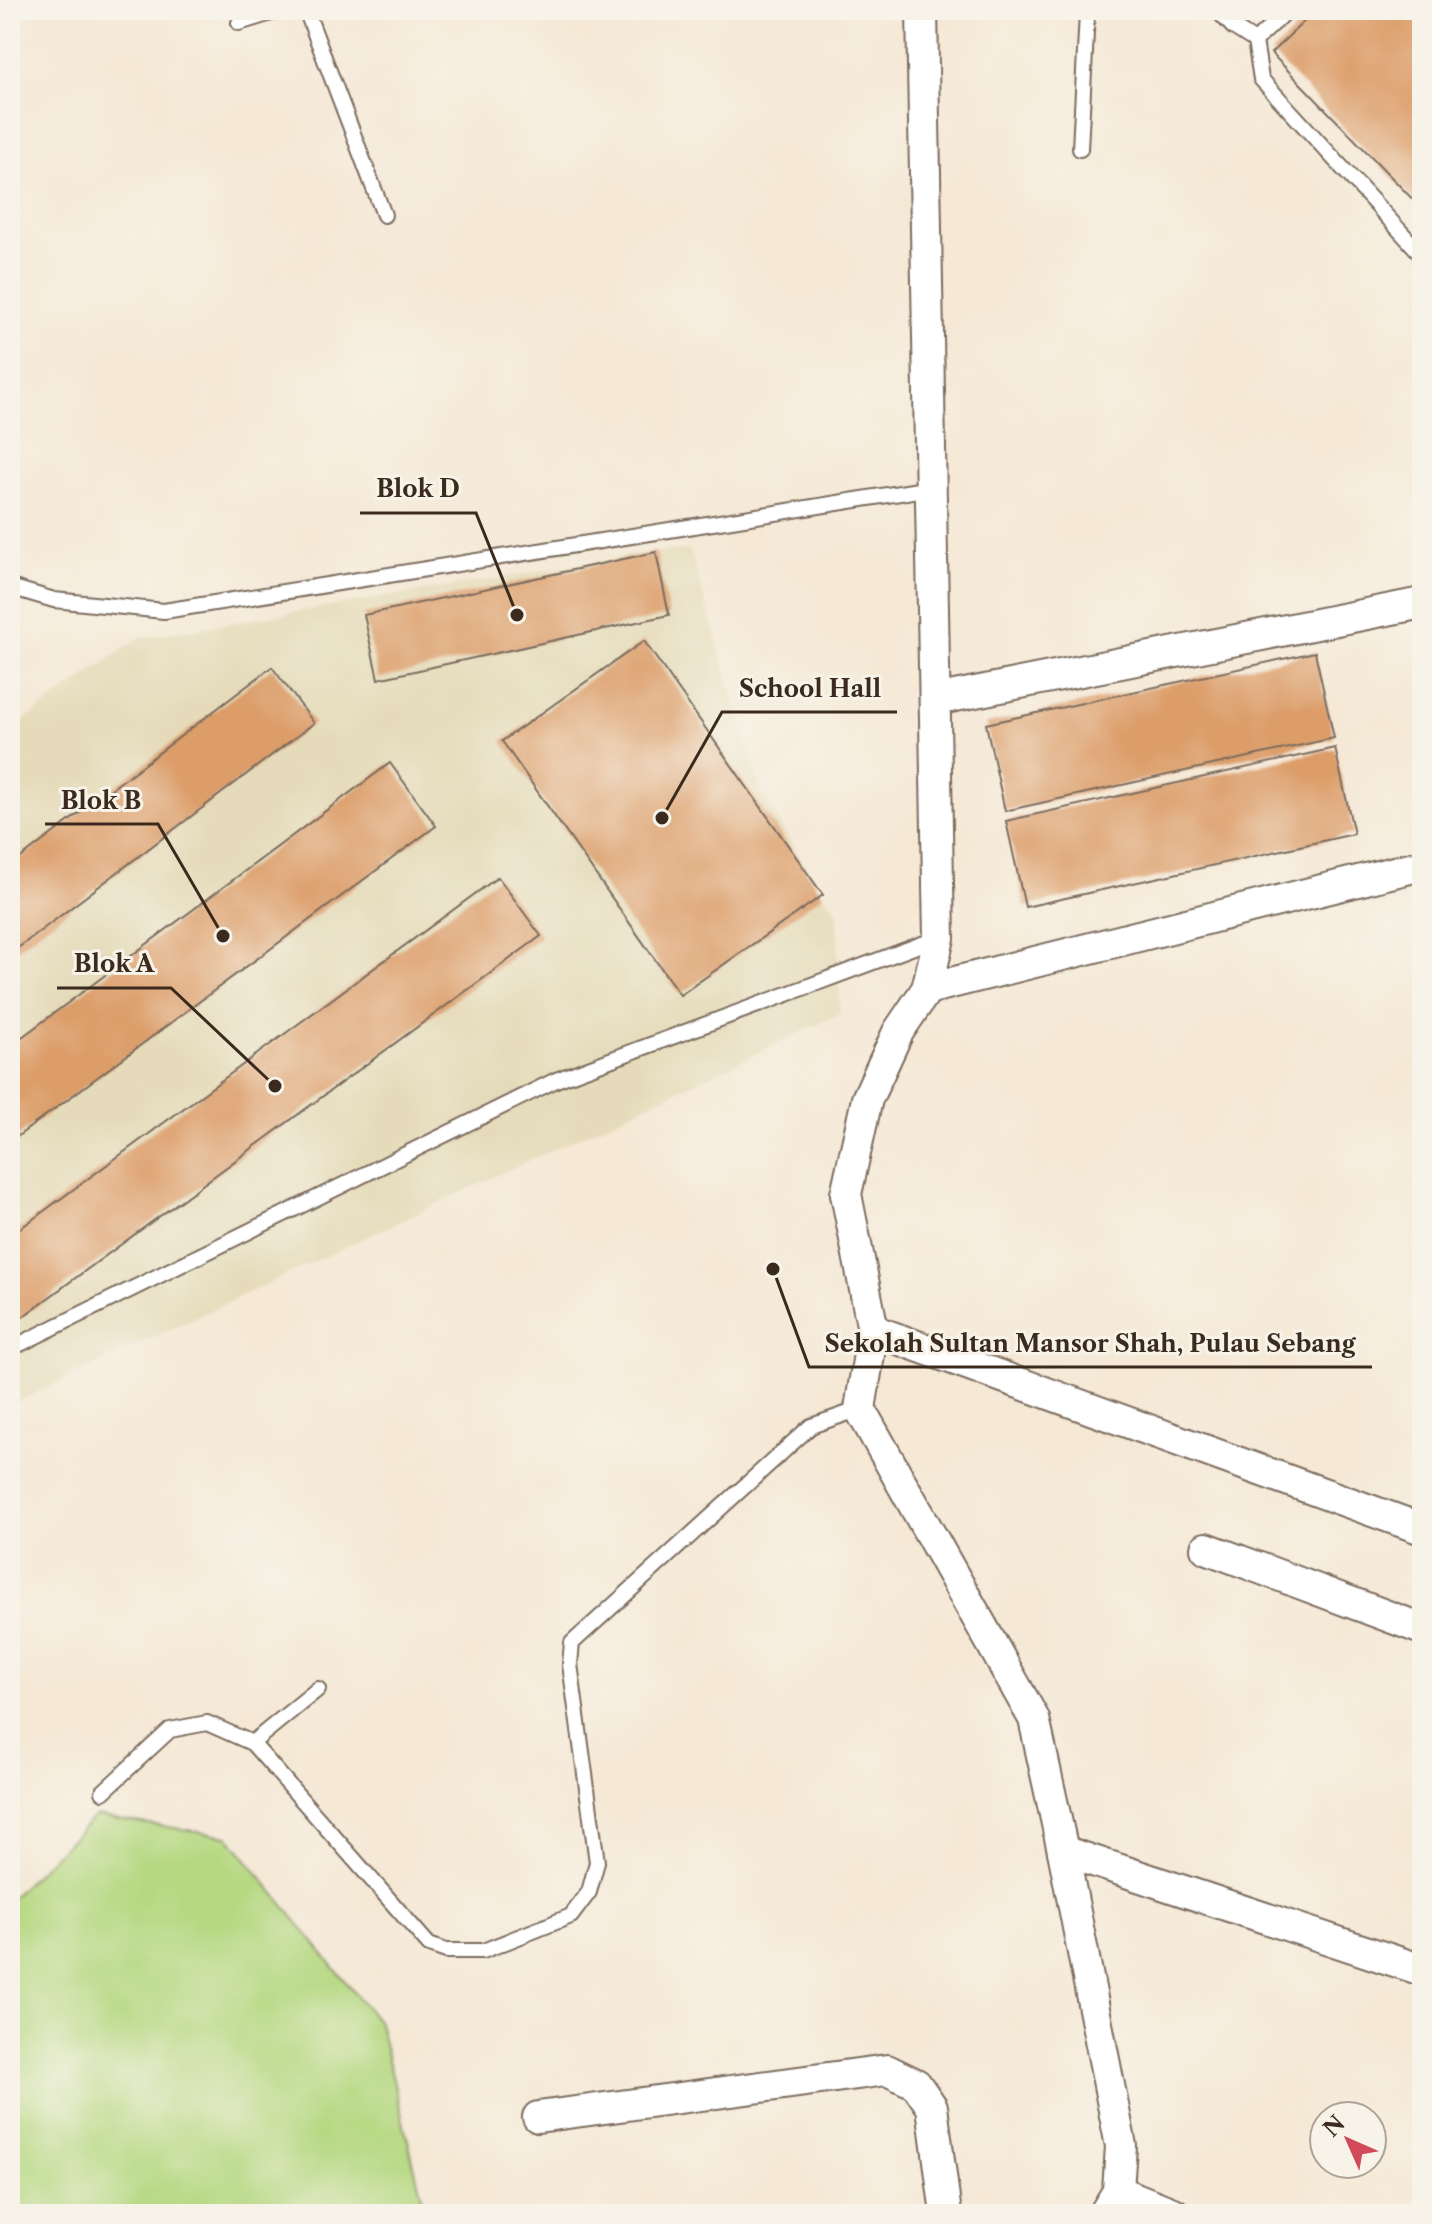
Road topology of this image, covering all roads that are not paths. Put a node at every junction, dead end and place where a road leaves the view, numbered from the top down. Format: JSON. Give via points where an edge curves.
{"nodes":[{"id":1,"x":281,"y":10,"type":"edge"},
{"id":2,"x":306,"y":10,"type":"edge"},
{"id":3,"x":922,"y":10,"type":"edge"},
{"id":4,"x":1094,"y":10,"type":"edge"},
{"id":5,"x":1217,"y":10,"type":"edge"},
{"id":6,"x":1288,"y":10,"type":"edge"},
{"id":7,"x":239,"y":23,"type":"dead end"},
{"id":8,"x":1255,"y":41,"type":"junction"},
{"id":9,"x":1080,"y":149,"type":"dead end"},
{"id":10,"x":384,"y":215,"type":"dead end"},
{"id":11,"x":1422,"y":255,"type":"edge"},
{"id":12,"x":931,"y":488,"type":"junction"},
{"id":13,"x":10,"y":587,"type":"edge"},
{"id":14,"x":1422,"y":603,"type":"edge"},
{"id":15,"x":935,"y":700,"type":"junction"},
{"id":16,"x":1422,"y":865,"type":"edge"},
{"id":17,"x":939,"y":938,"type":"junction"},
{"id":18,"x":927,"y":989,"type":"junction"},
{"id":19,"x":873,"y":1330,"type":"junction"},
{"id":20,"x":10,"y":1349,"type":"edge"},
{"id":21,"x":860,"y":1409,"type":"junction"},
{"id":22,"x":1422,"y":1529,"type":"edge"},
{"id":23,"x":1206,"y":1548,"type":"dead end"},
{"id":24,"x":1422,"y":1629,"type":"edge"},
{"id":25,"x":318,"y":1689,"type":"dead end"},
{"id":26,"x":252,"y":1743,"type":"junction"},
{"id":27,"x":103,"y":1792,"type":"dead end"},
{"id":28,"x":1063,"y":1851,"type":"junction"},
{"id":29,"x":1422,"y":1970,"type":"edge"},
{"id":30,"x":538,"y":2117,"type":"dead end"},
{"id":31,"x":1111,"y":2202,"type":"edge"},
{"id":32,"x":946,"y":2214,"type":"edge"},
{"id":33,"x":1175,"y":2214,"type":"edge"}],
"edges":[{"from":1,"to":7,"type":"lane"},
{"from":2,"to":10,"type":"lane"},
{"from":3,"to":12,"type":"street"},
{"from":4,"to":9,"type":"lane","via":[[1087,13]]},
{"from":5,"to":8,"type":"lane"},
{"from":6,"to":8,"type":"lane"},
{"from":8,"to":11,"type":"lane","via":[[1261,79]]},
{"from":12,"to":13,"type":"lane","via":[[164,611],[54,600]]},
{"from":12,"to":15,"type":"street"},
{"from":14,"to":15,"type":"street"},
{"from":15,"to":17,"type":"street"},
{"from":16,"to":18,"type":"street"},
{"from":17,"to":18,"type":"street"},
{"from":17,"to":20,"type":"lane","via":[[556,1080]]},
{"from":18,"to":19,"type":"street","via":[[898,1032],[867,1099],[846,1194]]},
{"from":19,"to":21,"type":"street"},
{"from":19,"to":22,"type":"street"},
{"from":21,"to":26,"type":"lane","via":[[811,1426],[572,1643],[570,1664],[597,1862],[589,1892],[571,1916],[483,1951],[446,1951],[429,1945]]},
{"from":21,"to":28,"type":"street","via":[[1034,1719]]},
{"from":23,"to":24,"type":"street"},
{"from":25,"to":26,"type":"lane"},
{"from":26,"to":27,"type":"lane","via":[[207,1723],[170,1730]]},
{"from":28,"to":29,"type":"street"},
{"from":28,"to":31,"type":"street","via":[[1121,2146]]},
{"from":30,"to":32,"type":"street","via":[[887,2070],[916,2084],[932,2107]]},
{"from":31,"to":33,"type":"street"}]}
